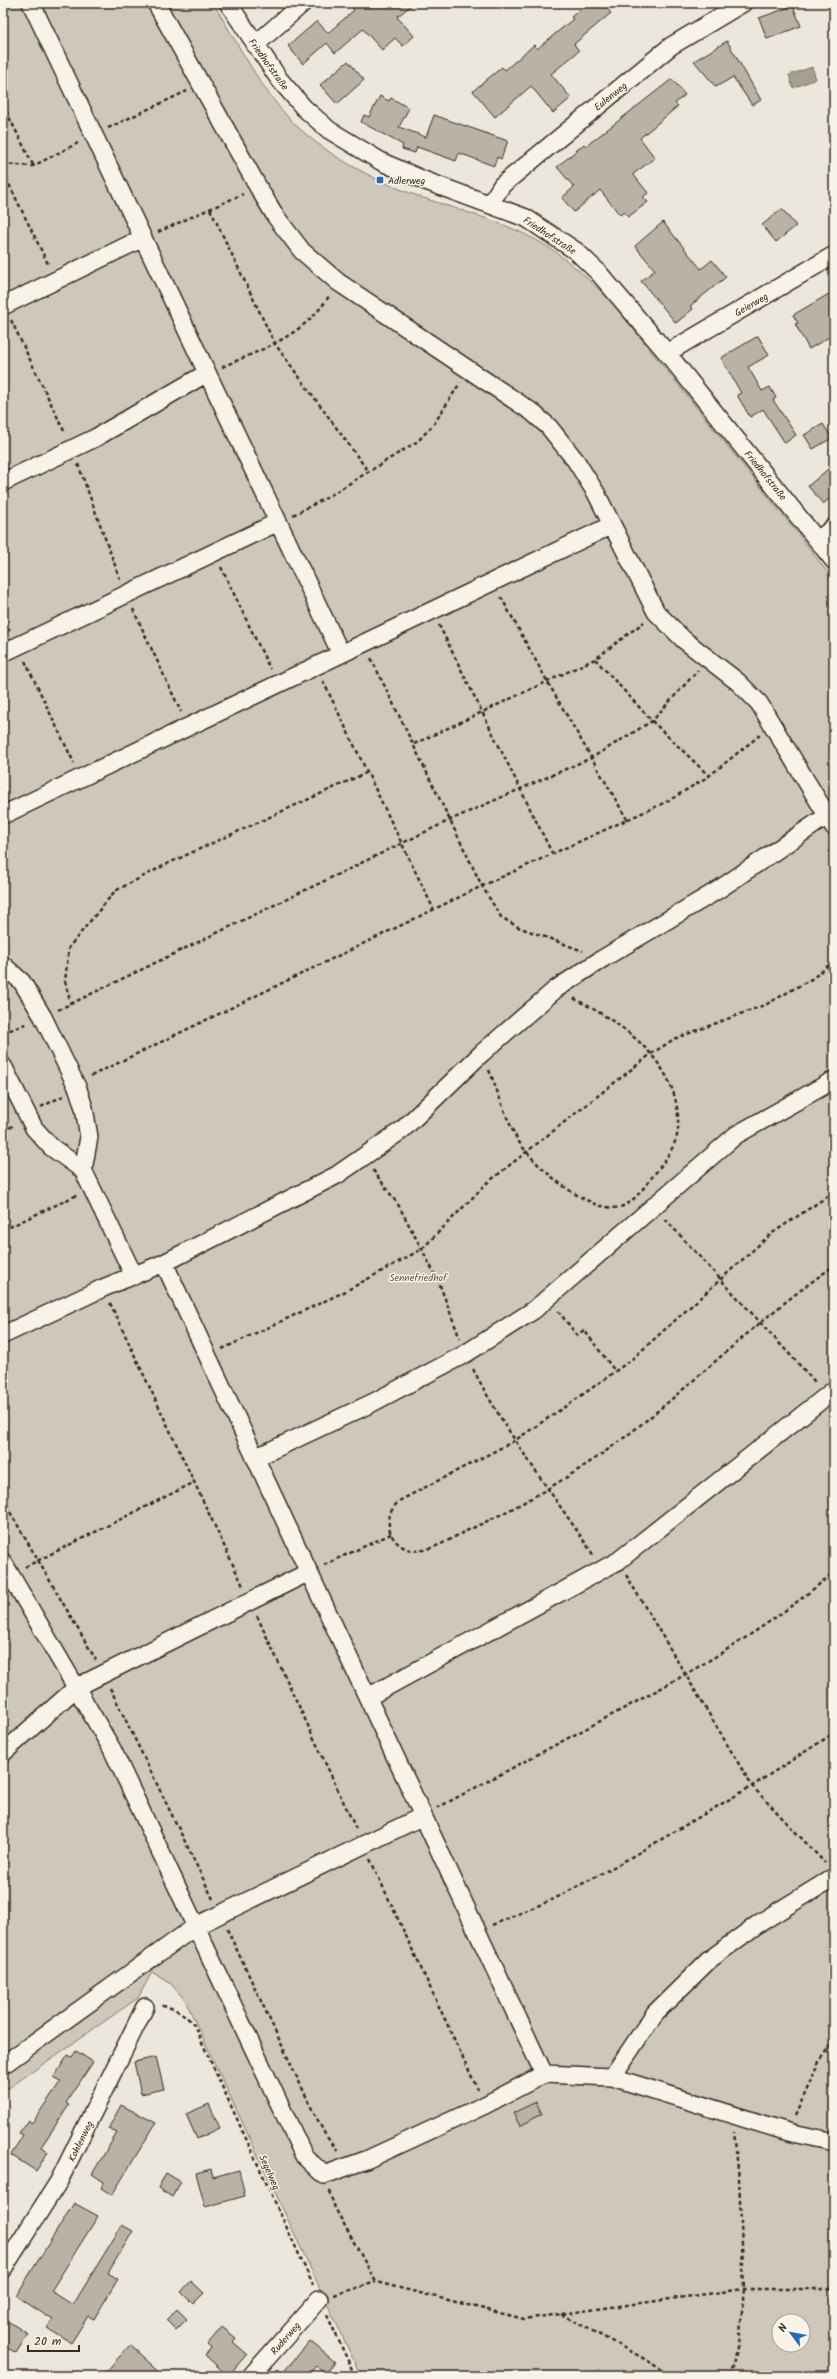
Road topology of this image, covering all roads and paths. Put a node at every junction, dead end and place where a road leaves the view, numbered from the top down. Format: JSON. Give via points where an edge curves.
{"nodes":[{"id":1,"x":31,"y":3,"type":"edge"},
{"id":2,"x":156,"y":3,"type":"edge"},
{"id":3,"x":228,"y":3,"type":"edge"},
{"id":4,"x":303,"y":3,"type":"edge"},
{"id":5,"x":743,"y":3,"type":"edge"},
{"id":6,"x":255,"y":45,"type":"junction"},
{"id":7,"x":3,"y":105,"type":"edge"},
{"id":8,"x":33,"y":166,"type":"dead end"},
{"id":9,"x":3,"y":172,"type":"edge"},
{"id":10,"x":258,"y":187,"type":"junction"},
{"id":11,"x":490,"y":204,"type":"junction"},
{"id":12,"x":210,"y":209,"type":"junction"},
{"id":13,"x":143,"y":238,"type":"junction"},
{"id":14,"x":834,"y":255,"type":"edge"},
{"id":15,"x":56,"y":280,"type":"junction"},
{"id":16,"x":338,"y":282,"type":"junction"},
{"id":17,"x":4,"y":306,"type":"edge"},
{"id":18,"x":275,"y":344,"type":"junction"},
{"id":19,"x":667,"y":352,"type":"junction"},
{"id":20,"x":469,"y":369,"type":"junction"},
{"id":21,"x":207,"y":373,"type":"junction"},
{"id":22,"x":72,"y":449,"type":"junction"},
{"id":23,"x":368,"y":471,"type":"junction"},
{"id":24,"x":3,"y":482,"type":"edge"},
{"id":25,"x":278,"y":522,"type":"junction"},
{"id":26,"x":612,"y":525,"type":"junction"},
{"id":27,"x":834,"y":527,"type":"edge"},
{"id":28,"x":818,"y":540,"type":"junction"},
{"id":29,"x":214,"y":552,"type":"junction"},
{"id":30,"x":834,"y":560,"type":"edge"},
{"id":31,"x":492,"y":581,"type":"junction"},
{"id":32,"x":126,"y":594,"type":"junction"},
{"id":33,"x":432,"y":610,"type":"junction"},
{"id":34,"x":656,"y":612,"type":"junction"},
{"id":35,"x":3,"y":616,"type":"edge"},
{"id":36,"x":363,"y":643,"type":"junction"},
{"id":37,"x":10,"y":649,"type":"edge"},
{"id":38,"x":341,"y":654,"type":"junction"},
{"id":39,"x":709,"y":658,"type":"junction"},
{"id":40,"x":595,"y":659,"type":"junction"},
{"id":41,"x":316,"y":666,"type":"junction"},
{"id":42,"x":547,"y":681,"type":"junction"},
{"id":43,"x":277,"y":684,"type":"junction"},
{"id":44,"x":482,"y":712,"type":"junction"},
{"id":45,"x":652,"y":721,"type":"junction"},
{"id":46,"x":772,"y":726,"type":"junction"},
{"id":47,"x":188,"y":727,"type":"junction"},
{"id":48,"x":414,"y":744,"type":"junction"},
{"id":49,"x":593,"y":757,"type":"junction"},
{"id":50,"x":368,"y":772,"type":"junction"},
{"id":51,"x":709,"y":776,"type":"junction"},
{"id":52,"x":81,"y":778,"type":"junction"},
{"id":53,"x":519,"y":788,"type":"junction"},
{"id":54,"x":3,"y":815,"type":"edge"},
{"id":55,"x":831,"y":818,"type":"edge"},
{"id":56,"x":450,"y":820,"type":"junction"},
{"id":57,"x":628,"y":821,"type":"junction"},
{"id":58,"x":402,"y":844,"type":"junction"},
{"id":59,"x":552,"y":853,"type":"junction"},
{"id":60,"x":482,"y":886,"type":"junction"},
{"id":61,"x":434,"y":910,"type":"junction"},
{"id":62,"x":602,"y":959,"type":"junction"},
{"id":63,"x":834,"y":961,"type":"edge"},
{"id":64,"x":3,"y":965,"type":"edge"},
{"id":65,"x":556,"y":989,"type":"junction"},
{"id":66,"x":71,"y":1004,"type":"junction"},
{"id":67,"x":43,"y":1017,"type":"junction"},
{"id":68,"x":3,"y":1034,"type":"edge"},
{"id":69,"x":482,"y":1053,"type":"junction"},
{"id":70,"x":652,"y":1054,"type":"junction"},
{"id":71,"x":3,"y":1066,"type":"edge"},
{"id":72,"x":834,"y":1080,"type":"edge"},
{"id":73,"x":77,"y":1086,"type":"junction"},
{"id":74,"x":26,"y":1114,"type":"junction"},
{"id":75,"x":527,"y":1153,"type":"junction"},
{"id":76,"x":364,"y":1156,"type":"junction"},
{"id":77,"x":84,"y":1170,"type":"junction"},
{"id":78,"x":92,"y":1188,"type":"junction"},
{"id":79,"x":640,"y":1192,"type":"junction"},
{"id":80,"x":834,"y":1192,"type":"edge"},
{"id":81,"x":654,"y":1207,"type":"junction"},
{"id":82,"x":3,"y":1230,"type":"edge"},
{"id":83,"x":422,"y":1249,"type":"junction"},
{"id":84,"x":164,"y":1263,"type":"junction"},
{"id":85,"x":834,"y":1266,"type":"edge"},
{"id":86,"x":134,"y":1276,"type":"junction"},
{"id":87,"x":721,"y":1280,"type":"junction"},
{"id":88,"x":103,"y":1288,"type":"junction"},
{"id":89,"x":549,"y":1297,"type":"junction"},
{"id":90,"x":762,"y":1324,"type":"junction"},
{"id":91,"x":3,"y":1335,"type":"edge"},
{"id":92,"x":465,"y":1354,"type":"junction"},
{"id":93,"x":207,"y":1356,"type":"junction"},
{"id":94,"x":615,"y":1371,"type":"junction"},
{"id":95,"x":831,"y":1392,"type":"edge"},
{"id":96,"x":514,"y":1441,"type":"junction"},
{"id":97,"x":254,"y":1458,"type":"junction"},
{"id":98,"x":195,"y":1482,"type":"junction"},
{"id":99,"x":550,"y":1490,"type":"junction"},
{"id":100,"x":3,"y":1500,"type":"edge"},
{"id":101,"x":391,"y":1534,"type":"junction"},
{"id":102,"x":38,"y":1559,"type":"junction"},
{"id":103,"x":610,"y":1565,"type":"junction"},
{"id":104,"x":7,"y":1569,"type":"edge"},
{"id":105,"x":309,"y":1572,"type":"junction"},
{"id":106,"x":834,"y":1572,"type":"edge"},
{"id":107,"x":250,"y":1601,"type":"junction"},
{"id":108,"x":103,"y":1675,"type":"junction"},
{"id":109,"x":685,"y":1676,"type":"junction"},
{"id":110,"x":77,"y":1687,"type":"junction"},
{"id":111,"x":368,"y":1697,"type":"junction"},
{"id":112,"x":834,"y":1733,"type":"edge"},
{"id":113,"x":3,"y":1753,"type":"edge"},
{"id":114,"x":752,"y":1786,"type":"junction"},
{"id":115,"x":423,"y":1816,"type":"junction"},
{"id":116,"x":363,"y":1844,"type":"junction"},
{"id":117,"x":831,"y":1872,"type":"edge"},
{"id":118,"x":220,"y":1914,"type":"junction"},
{"id":119,"x":196,"y":1926,"type":"junction"},
{"id":120,"x":477,"y":1932,"type":"junction"},
{"id":121,"x":145,"y":2007,"type":"joint"},
{"id":122,"x":834,"y":2042,"type":"edge"},
{"id":123,"x":3,"y":2065,"type":"edge"},
{"id":124,"x":544,"y":2074,"type":"junction"},
{"id":125,"x":612,"y":2077,"type":"junction"},
{"id":126,"x":485,"y":2105,"type":"junction"},
{"id":127,"x":732,"y":2114,"type":"junction"},
{"id":128,"x":788,"y":2132,"type":"junction"},
{"id":129,"x":834,"y":2142,"type":"edge"},
{"id":130,"x":350,"y":2166,"type":"junction"},
{"id":131,"x":324,"y":2175,"type":"junction"},
{"id":132,"x":3,"y":2269,"type":"edge"},
{"id":133,"x":376,"y":2282,"type":"junction"},
{"id":134,"x":744,"y":2289,"type":"junction"},
{"id":135,"x":834,"y":2289,"type":"edge"},
{"id":136,"x":319,"y":2299,"type":"junction"},
{"id":137,"x":561,"y":2314,"type":"junction"},
{"id":138,"x":251,"y":2376,"type":"edge"},
{"id":139,"x":355,"y":2376,"type":"edge"},
{"id":140,"x":672,"y":2376,"type":"edge"},
{"id":141,"x":729,"y":2376,"type":"edge"}],
"edges":[{"from":1,"to":13,"type":"street"},
{"from":2,"to":10,"type":"street"},
{"from":3,"to":6,"type":"street","name":"Friedhofstraße"},
{"from":4,"to":6,"type":"street"},
{"from":5,"to":11,"type":"street","name":"Eulenweg","via":[[670,46],[502,185]]},
{"from":6,"to":11,"type":"street","name":"Friedhofstraße","via":[[291,94],[329,130],[382,162]]},
{"from":7,"to":8,"type":"path"},
{"from":9,"to":15,"type":"path"},
{"from":10,"to":12,"type":"path"},
{"from":10,"to":16,"type":"street","via":[[276,217],[302,251]]},
{"from":11,"to":19,"type":"street","name":"Friedhofstraße","via":[[526,218],[576,251],[598,272]]},
{"from":12,"to":13,"type":"path"},
{"from":12,"to":18,"type":"path"},
{"from":13,"to":15,"type":"street"},
{"from":13,"to":21,"type":"street"},
{"from":14,"to":19,"type":"street","name":"Geierweg"},
{"from":15,"to":17,"type":"street"},
{"from":16,"to":18,"type":"path","via":[[320,310],[300,328]]},
{"from":16,"to":20,"type":"street"},
{"from":17,"to":22,"type":"path"},
{"from":18,"to":21,"type":"path"},
{"from":18,"to":23,"type":"path"},
{"from":19,"to":28,"type":"street","name":"Friedhofstraße"},
{"from":20,"to":23,"type":"path","via":[[434,424],[418,441]]},
{"from":20,"to":26,"type":"street","via":[[532,412],[549,427],[576,461]]},
{"from":21,"to":22,"type":"street"},
{"from":21,"to":25,"type":"street"},
{"from":22,"to":24,"type":"street"},
{"from":22,"to":32,"type":"path"},
{"from":23,"to":25,"type":"path","via":[[326,498]]},
{"from":25,"to":29,"type":"street"},
{"from":25,"to":38,"type":"street"},
{"from":26,"to":31,"type":"street"},
{"from":26,"to":34,"type":"street"},
{"from":27,"to":28,"type":"street"},
{"from":28,"to":30,"type":"street","name":"Friedhofstraße"},
{"from":29,"to":32,"type":"street"},
{"from":29,"to":43,"type":"path"},
{"from":31,"to":33,"type":"street"},
{"from":31,"to":42,"type":"path"},
{"from":32,"to":37,"type":"street"},
{"from":32,"to":47,"type":"path"},
{"from":33,"to":36,"type":"street"},
{"from":33,"to":44,"type":"path"},
{"from":34,"to":39,"type":"street","via":[[684,640]]},
{"from":34,"to":40,"type":"path"},
{"from":35,"to":37,"type":"path"},
{"from":36,"to":38,"type":"street"},
{"from":36,"to":48,"type":"path"},
{"from":37,"to":52,"type":"path"},
{"from":38,"to":41,"type":"street"},
{"from":39,"to":45,"type":"path"},
{"from":39,"to":46,"type":"street","via":[[759,702]]},
{"from":40,"to":42,"type":"path"},
{"from":40,"to":45,"type":"path"},
{"from":41,"to":43,"type":"street"},
{"from":41,"to":50,"type":"path"},
{"from":42,"to":44,"type":"path"},
{"from":42,"to":49,"type":"path"},
{"from":43,"to":47,"type":"street"},
{"from":44,"to":48,"type":"path"},
{"from":44,"to":53,"type":"path"},
{"from":45,"to":49,"type":"path"},
{"from":45,"to":51,"type":"path"},
{"from":46,"to":51,"type":"path"},
{"from":46,"to":55,"type":"street"},
{"from":47,"to":52,"type":"street"},
{"from":48,"to":56,"type":"path"},
{"from":49,"to":53,"type":"path"},
{"from":49,"to":57,"type":"path"},
{"from":50,"to":58,"type":"path"},
{"from":50,"to":66,"type":"path","via":[[176,859],[114,891],[69,947],[65,981]]},
{"from":51,"to":57,"type":"path"},
{"from":52,"to":54,"type":"street"},
{"from":53,"to":56,"type":"path"},
{"from":53,"to":59,"type":"path"},
{"from":55,"to":62,"type":"street","via":[[718,890]]},
{"from":56,"to":58,"type":"path"},
{"from":56,"to":60,"type":"path"},
{"from":57,"to":59,"type":"path"},
{"from":58,"to":61,"type":"path"},
{"from":58,"to":66,"type":"path"},
{"from":59,"to":60,"type":"path"},
{"from":60,"to":61,"type":"path"},
{"from":60,"to":62,"type":"path","via":[[501,917],[518,927]]},
{"from":61,"to":73,"type":"path"},
{"from":62,"to":65,"type":"street"},
{"from":63,"to":70,"type":"path","via":[[813,978],[767,1004],[674,1039]]},
{"from":64,"to":67,"type":"street","via":[[22,982]]},
{"from":65,"to":69,"type":"street"},
{"from":65,"to":70,"type":"path","via":[[599,1011],[632,1034]]},
{"from":66,"to":67,"type":"path"},
{"from":67,"to":68,"type":"path"},
{"from":67,"to":73,"type":"street"},
{"from":69,"to":75,"type":"path","via":[[516,1138]]},
{"from":69,"to":76,"type":"street","via":[[402,1130]]},
{"from":70,"to":75,"type":"path"},
{"from":70,"to":79,"type":"path","via":[[669,1081],[676,1106],[678,1130],[668,1158]]},
{"from":71,"to":74,"type":"street"},
{"from":72,"to":81,"type":"street","via":[[736,1136]]},
{"from":73,"to":74,"type":"path"},
{"from":73,"to":77,"type":"street","via":[[89,1137]]},
{"from":74,"to":77,"type":"street","via":[[34,1128],[51,1147]]},
{"from":75,"to":79,"type":"path","via":[[571,1192],[596,1205],[622,1206]]},
{"from":75,"to":83,"type":"path","via":[[487,1183]]},
{"from":76,"to":83,"type":"path","via":[[399,1206]]},
{"from":76,"to":84,"type":"street","via":[[337,1175]]},
{"from":77,"to":78,"type":"street"},
{"from":78,"to":82,"type":"path"},
{"from":78,"to":86,"type":"street"},
{"from":79,"to":81,"type":"path"},
{"from":80,"to":87,"type":"path","via":[[771,1234]]},
{"from":81,"to":87,"type":"path"},
{"from":81,"to":89,"type":"street"},
{"from":83,"to":92,"type":"path","via":[[438,1280]]},
{"from":83,"to":93,"type":"path","via":[[344,1292]]},
{"from":84,"to":86,"type":"street"},
{"from":84,"to":93,"type":"street"},
{"from":85,"to":90,"type":"path","via":[[791,1297]]},
{"from":86,"to":88,"type":"street"},
{"from":87,"to":90,"type":"path"},
{"from":87,"to":94,"type":"path"},
{"from":88,"to":91,"type":"street"},
{"from":88,"to":98,"type":"path"},
{"from":89,"to":92,"type":"street","via":[[534,1310]]},
{"from":89,"to":94,"type":"path","via":[[577,1335],[584,1330]]},
{"from":90,"to":95,"type":"path"},
{"from":90,"to":99,"type":"path","via":[[653,1415]]},
{"from":92,"to":96,"type":"path"},
{"from":92,"to":97,"type":"street","via":[[372,1403]]},
{"from":93,"to":97,"type":"street"},
{"from":94,"to":96,"type":"path"},
{"from":95,"to":103,"type":"street"},
{"from":96,"to":99,"type":"path"},
{"from":96,"to":101,"type":"path","via":[[399,1501],[389,1516]]},
{"from":97,"to":105,"type":"street"},
{"from":98,"to":102,"type":"path"},
{"from":98,"to":107,"type":"path"},
{"from":99,"to":101,"type":"path","via":[[422,1551],[404,1548]]},
{"from":99,"to":103,"type":"path"},
{"from":100,"to":102,"type":"path"},
{"from":101,"to":105,"type":"path"},
{"from":102,"to":104,"type":"path"},
{"from":102,"to":108,"type":"path","via":[[90,1647]]},
{"from":103,"to":109,"type":"path"},
{"from":103,"to":111,"type":"street"},
{"from":104,"to":110,"type":"street"},
{"from":105,"to":107,"type":"street"},
{"from":105,"to":111,"type":"street"},
{"from":106,"to":109,"type":"path","via":[[805,1597],[755,1633]]},
{"from":107,"to":108,"type":"street"},
{"from":107,"to":116,"type":"path"},
{"from":108,"to":110,"type":"street"},
{"from":108,"to":118,"type":"path"},
{"from":109,"to":114,"type":"path"},
{"from":109,"to":115,"type":"path"},
{"from":110,"to":113,"type":"street"},
{"from":110,"to":119,"type":"street","via":[[112,1749]]},
{"from":111,"to":115,"type":"street"},
{"from":112,"to":114,"type":"path"},
{"from":114,"to":117,"type":"path"},
{"from":114,"to":120,"type":"path","via":[[554,1899]]},
{"from":115,"to":116,"type":"street"},
{"from":115,"to":120,"type":"street"},
{"from":116,"to":118,"type":"street"},
{"from":116,"to":126,"type":"path"},
{"from":117,"to":125,"type":"street","via":[[709,1960],[655,2013]]},
{"from":118,"to":119,"type":"street"},
{"from":118,"to":130,"type":"path","via":[[312,2110],[326,2136]]},
{"from":119,"to":123,"type":"street"},
{"from":119,"to":131,"type":"street","via":[[304,2156]]},
{"from":120,"to":124,"type":"street"},
{"from":121,"to":132,"type":"street","name":"Kohlenweg","via":[[59,2181]]},
{"from":121,"to":136,"type":"path","name":"Segelweg","via":[[163,2006],[176,2009],[187,2016],[194,2025]]},
{"from":122,"to":128,"type":"path","via":[[819,2062]]},
{"from":124,"to":125,"type":"street"},
{"from":124,"to":126,"type":"street"},
{"from":125,"to":127,"type":"street"},
{"from":126,"to":130,"type":"street"},
{"from":127,"to":128,"type":"street"},
{"from":127,"to":134,"type":"path","via":[[739,2178]]},
{"from":128,"to":129,"type":"street"},
{"from":130,"to":131,"type":"street"},
{"from":131,"to":133,"type":"path","via":[[335,2208]]},
{"from":133,"to":136,"type":"path"},
{"from":133,"to":137,"type":"path","via":[[524,2319]]},
{"from":134,"to":135,"type":"path"},
{"from":134,"to":137,"type":"path"},
{"from":134,"to":141,"type":"path","via":[[739,2344]]},
{"from":136,"to":138,"type":"street","name":"Ruderweg"},
{"from":136,"to":139,"type":"path","name":"Segelweg"},
{"from":137,"to":140,"type":"path"}]}
